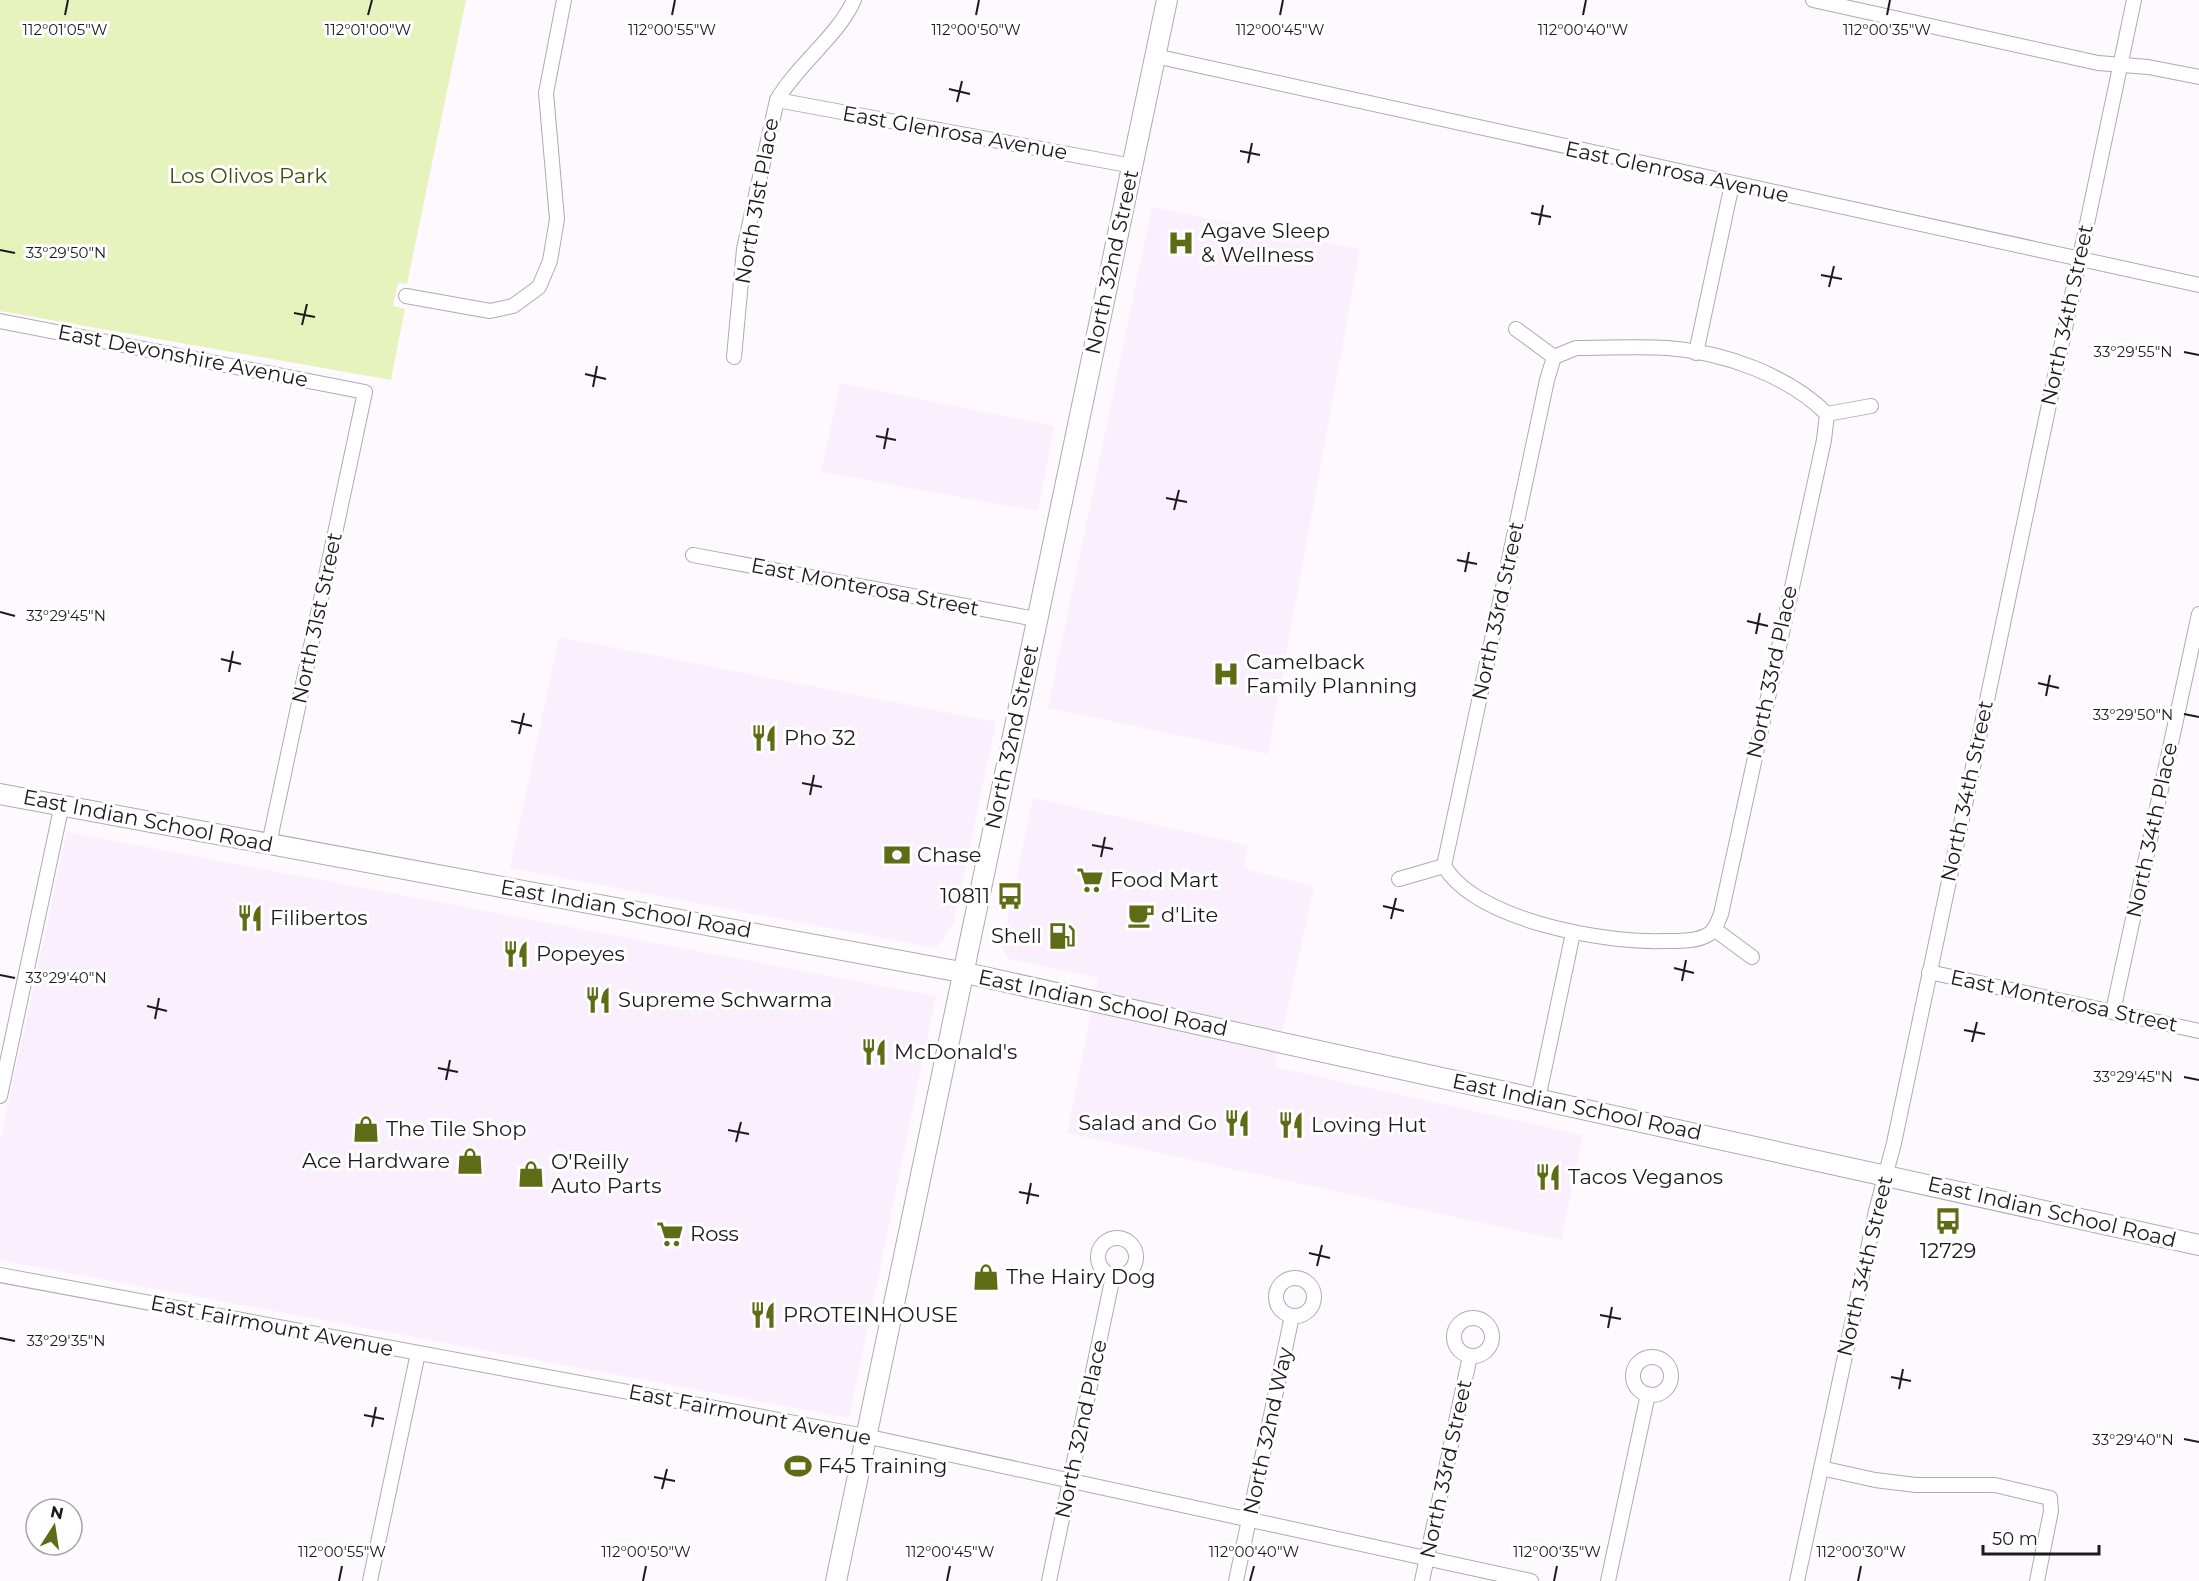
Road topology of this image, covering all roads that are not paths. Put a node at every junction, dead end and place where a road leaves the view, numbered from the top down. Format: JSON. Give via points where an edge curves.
{"nodes":[{"id":1,"x":564,"y":0,"type":"edge"},
{"id":2,"x":837,"y":0,"type":"edge"},
{"id":3,"x":1167,"y":0,"type":"edge"},
{"id":4,"x":1813,"y":0,"type":"edge"},
{"id":5,"x":2134,"y":0,"type":"edge"},
{"id":6,"x":854,"y":2,"type":"edge"},
{"id":7,"x":1155,"y":56,"type":"junction"},
{"id":8,"x":2120,"y":66,"type":"junction"},
{"id":9,"x":2199,"y":76,"type":"edge"},
{"id":10,"x":777,"y":100,"type":"junction"},
{"id":11,"x":1132,"y":165,"type":"junction"},
{"id":12,"x":1732,"y":184,"type":"junction"},
{"id":13,"x":2079,"y":259,"type":"junction"},
{"id":14,"x":2199,"y":285,"type":"edge"},
{"id":15,"x":406,"y":296,"type":"dead end"},
{"id":16,"x":0,"y":321,"type":"edge"},
{"id":17,"x":1516,"y":329,"type":"dead end"},
{"id":18,"x":1696,"y":353,"type":"junction"},
{"id":19,"x":734,"y":357,"type":"dead end"},
{"id":20,"x":1554,"y":357,"type":"junction"},
{"id":21,"x":365,"y":392,"type":"joint"},
{"id":22,"x":1871,"y":406,"type":"dead end"},
{"id":23,"x":1827,"y":414,"type":"junction"},
{"id":24,"x":693,"y":555,"type":"dead end"},
{"id":25,"x":2199,"y":614,"type":"edge"},
{"id":26,"x":1036,"y":619,"type":"junction"},
{"id":27,"x":0,"y":794,"type":"edge"},
{"id":28,"x":62,"y":804,"type":"junction"},
{"id":29,"x":269,"y":844,"type":"junction"},
{"id":30,"x":1444,"y":866,"type":"junction"},
{"id":31,"x":1400,"y":879,"type":"dead end"},
{"id":32,"x":1714,"y":929,"type":"junction"},
{"id":33,"x":1573,"y":933,"type":"junction"},
{"id":34,"x":1752,"y":957,"type":"dead end"},
{"id":35,"x":961,"y":972,"type":"junction"},
{"id":36,"x":1929,"y":972,"type":"junction"},
{"id":37,"x":2113,"y":1011,"type":"junction"},
{"id":38,"x":2199,"y":1031,"type":"edge"},
{"id":39,"x":0,"y":1096,"type":"edge"},
{"id":40,"x":1538,"y":1099,"type":"junction"},
{"id":41,"x":1885,"y":1175,"type":"junction"},
{"id":42,"x":2199,"y":1245,"type":"edge"},
{"id":43,"x":0,"y":1275,"type":"edge"},
{"id":44,"x":1113,"y":1276,"type":"dead end"},
{"id":45,"x":1292,"y":1316,"type":"dead end"},
{"id":46,"x":417,"y":1353,"type":"junction"},
{"id":47,"x":1470,"y":1356,"type":"dead end"},
{"id":48,"x":1648,"y":1394,"type":"dead end"},
{"id":49,"x":865,"y":1436,"type":"junction"},
{"id":50,"x":1821,"y":1468,"type":"junction"},
{"id":51,"x":1069,"y":1480,"type":"junction"},
{"id":52,"x":1249,"y":1520,"type":"junction"},
{"id":53,"x":1426,"y":1558,"type":"junction"},
{"id":54,"x":370,"y":1581,"type":"edge"},
{"id":55,"x":836,"y":1581,"type":"edge"},
{"id":56,"x":1048,"y":1581,"type":"edge"},
{"id":57,"x":1236,"y":1581,"type":"edge"},
{"id":58,"x":1422,"y":1581,"type":"edge"},
{"id":59,"x":1531,"y":1581,"type":"edge"},
{"id":60,"x":1608,"y":1581,"type":"edge"},
{"id":61,"x":1797,"y":1581,"type":"edge"},
{"id":62,"x":2037,"y":1581,"type":"edge"}],
"edges":[{"from":1,"to":15,"type":"street","via":[[546,93],[557,203],[547,272],[524,300],[490,311]]},
{"from":2,"to":6,"type":"street"},
{"from":3,"to":7,"type":"main road","name":"North 32nd Street"},
{"from":4,"to":8,"type":"street"},
{"from":5,"to":8,"type":"street","name":"North 34th Street"},
{"from":6,"to":10,"type":"street","name":"North 31st Place"},
{"from":7,"to":11,"type":"main road","name":"North 32nd Street"},
{"from":7,"to":12,"type":"street","name":"East Glenrosa Avenue"},
{"from":8,"to":9,"type":"street"},
{"from":8,"to":13,"type":"street","name":"North 34th Street"},
{"from":10,"to":11,"type":"street","name":"East Glenrosa Avenue"},
{"from":10,"to":19,"type":"street","name":"North 31st Place","via":[[744,249]]},
{"from":11,"to":26,"type":"main road","name":"North 32nd Street"},
{"from":12,"to":13,"type":"street","name":"East Glenrosa Avenue"},
{"from":12,"to":18,"type":"street"},
{"from":13,"to":14,"type":"street","name":"East Glenrosa Avenue"},
{"from":13,"to":36,"type":"street","name":"North 34th Street"},
{"from":16,"to":21,"type":"street","name":"East Devonshire Avenue"},
{"from":17,"to":20,"type":"street"},
{"from":18,"to":20,"type":"street","via":[[1669,348],[1576,348]]},
{"from":18,"to":23,"type":"street","via":[[1766,374],[1810,397]]},
{"from":20,"to":30,"type":"street","name":"North 33rd Street"},
{"from":21,"to":29,"type":"street","name":"North 31st Street"},
{"from":22,"to":23,"type":"street"},
{"from":23,"to":32,"type":"street","name":"North 33rd Place","via":[[1721,914]]},
{"from":24,"to":26,"type":"street","name":"East Monterosa Street"},
{"from":25,"to":37,"type":"street","name":"North 34th Place"},
{"from":26,"to":35,"type":"main road","name":"North 32nd Street"},
{"from":27,"to":28,"type":"main road","name":"East Indian School Road"},
{"from":28,"to":29,"type":"main road","name":"East Indian School Road"},
{"from":28,"to":39,"type":"street"},
{"from":29,"to":35,"type":"main road","name":"East Indian School Road"},
{"from":30,"to":31,"type":"street"},
{"from":30,"to":33,"type":"street","via":[[1453,881],[1476,897]]},
{"from":32,"to":33,"type":"street","via":[[1707,935],[1682,941],[1641,942]]},
{"from":32,"to":34,"type":"street"},
{"from":33,"to":40,"type":"street"},
{"from":35,"to":40,"type":"main road","name":"East Indian School Road"},
{"from":35,"to":49,"type":"main road","name":"North 32nd Street"},
{"from":36,"to":37,"type":"street","name":"East Monterosa Street"},
{"from":36,"to":41,"type":"street","name":"North 34th Street"},
{"from":37,"to":38,"type":"street","name":"East Monterosa Street"},
{"from":40,"to":41,"type":"main road","name":"East Indian School Road"},
{"from":41,"to":42,"type":"main road","name":"East Indian School Road"},
{"from":41,"to":50,"type":"street","name":"North 34th Street"},
{"from":43,"to":46,"type":"street","name":"East Fairmount Avenue"},
{"from":44,"to":51,"type":"street","name":"North 32nd Place"},
{"from":45,"to":52,"type":"street","name":"North 32nd Way"},
{"from":46,"to":49,"type":"street","name":"East Fairmount Avenue"},
{"from":46,"to":54,"type":"street"},
{"from":47,"to":53,"type":"street","name":"North 33rd Street"},
{"from":48,"to":60,"type":"street"},
{"from":49,"to":51,"type":"street","name":"East Fairmount Avenue"},
{"from":49,"to":55,"type":"main road","name":"North 32nd Street"},
{"from":50,"to":61,"type":"street","name":"North 34th Street"},
{"from":50,"to":62,"type":"street","via":[[1916,1485],[1995,1485],[2050,1498]]},
{"from":51,"to":52,"type":"street","name":"East Fairmount Avenue"},
{"from":51,"to":56,"type":"street","name":"North 32nd Place"},
{"from":52,"to":53,"type":"street","name":"East Fairmount Avenue"},
{"from":52,"to":57,"type":"street","name":"North 32nd Way"},
{"from":53,"to":58,"type":"street","name":"North 33rd Street"},
{"from":53,"to":59,"type":"street","name":"East Fairmount Avenue"}]}
